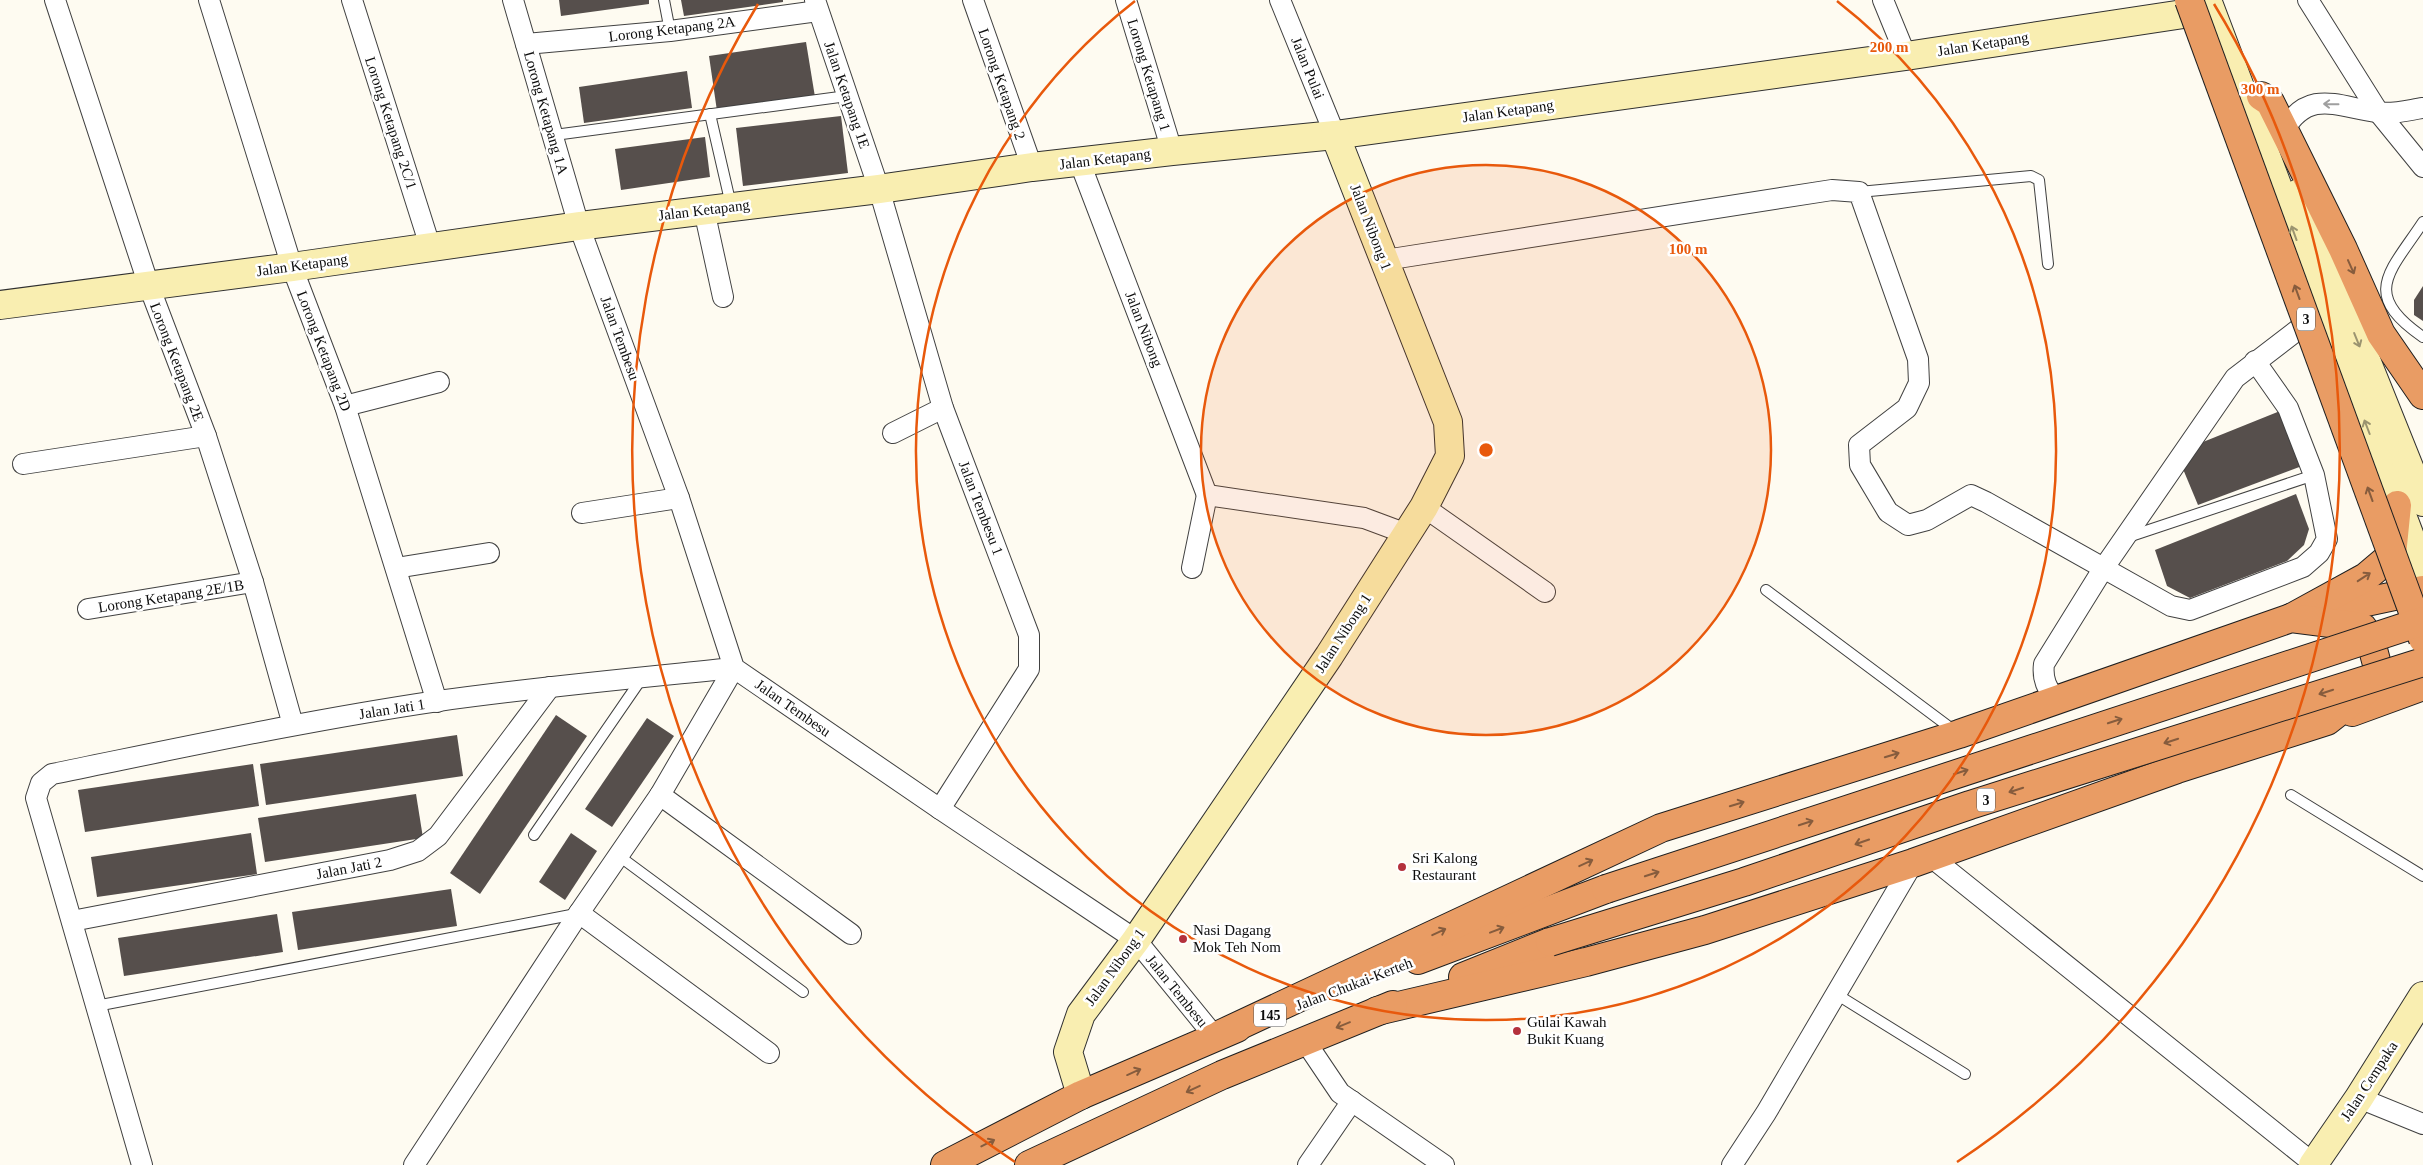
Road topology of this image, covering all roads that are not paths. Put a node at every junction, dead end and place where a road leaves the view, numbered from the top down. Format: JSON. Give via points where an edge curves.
{"nodes":[{"id":1,"x":55,"y":0,"type":"edge"},
{"id":2,"x":209,"y":0,"type":"edge"},
{"id":3,"x":352,"y":0,"type":"edge"},
{"id":4,"x":512,"y":0,"type":"edge"},
{"id":5,"x":664,"y":0,"type":"edge"},
{"id":6,"x":973,"y":0,"type":"edge"},
{"id":7,"x":1126,"y":0,"type":"edge"},
{"id":8,"x":1280,"y":0,"type":"edge"},
{"id":9,"x":1883,"y":0,"type":"edge"},
{"id":10,"x":2308,"y":0,"type":"edge"},
{"id":11,"x":2208,"y":2,"type":"edge"},
{"id":12,"x":817,"y":5,"type":"edge"},
{"id":13,"x":670,"y":31,"type":"junction"},
{"id":14,"x":526,"y":44,"type":"junction"},
{"id":15,"x":1906,"y":56,"type":"junction"},
{"id":16,"x":847,"y":96,"type":"junction"},
{"id":17,"x":2261,"y":96,"type":"junction"},
{"id":18,"x":2423,"y":108,"type":"edge"},
{"id":19,"x":2379,"y":113,"type":"junction"},
{"id":20,"x":710,"y":114,"type":"junction"},
{"id":21,"x":2284,"y":130,"type":"junction"},
{"id":22,"x":562,"y":134,"type":"dead end"},
{"id":23,"x":1335,"y":135,"type":"junction"},
{"id":24,"x":1172,"y":151,"type":"junction"},
{"id":25,"x":1080,"y":163,"type":"junction"},
{"id":26,"x":1032,"y":167,"type":"junction"},
{"id":27,"x":2423,"y":167,"type":"edge"},
{"id":28,"x":879,"y":189,"type":"junction"},
{"id":29,"x":1859,"y":192,"type":"junction"},
{"id":30,"x":732,"y":206,"type":"junction"},
{"id":31,"x":704,"y":210,"type":"junction"},
{"id":32,"x":2423,"y":222,"type":"edge"},
{"id":33,"x":579,"y":226,"type":"junction"},
{"id":34,"x":430,"y":246,"type":"junction"},
{"id":35,"x":1385,"y":260,"type":"junction"},
{"id":36,"x":2048,"y":264,"type":"dead end"},
{"id":37,"x":292,"y":267,"type":"junction"},
{"id":38,"x":149,"y":286,"type":"junction"},
{"id":39,"x":723,"y":297,"type":"dead end"},
{"id":40,"x":0,"y":305,"type":"edge"},
{"id":41,"x":2323,"y":311,"type":"junction"},
{"id":42,"x":2423,"y":337,"type":"edge"},
{"id":43,"x":2255,"y":361,"type":"junction"},
{"id":44,"x":439,"y":382,"type":"dead end"},
{"id":45,"x":2423,"y":395,"type":"edge"},
{"id":46,"x":345,"y":406,"type":"junction"},
{"id":47,"x":943,"y":408,"type":"junction"},
{"id":48,"x":893,"y":433,"type":"dead end"},
{"id":49,"x":206,"y":436,"type":"junction"},
{"id":50,"x":23,"y":464,"type":"dead end"},
{"id":51,"x":2314,"y":474,"type":"junction"},
{"id":52,"x":1207,"y":495,"type":"junction"},
{"id":53,"x":679,"y":498,"type":"junction"},
{"id":54,"x":2410,"y":504,"type":"edge"},
{"id":55,"x":1424,"y":507,"type":"junction"},
{"id":56,"x":582,"y":513,"type":"dead end"},
{"id":57,"x":1407,"y":534,"type":"junction"},
{"id":58,"x":2125,"y":538,"type":"junction"},
{"id":59,"x":489,"y":553,"type":"dead end"},
{"id":60,"x":396,"y":568,"type":"junction"},
{"id":61,"x":1192,"y":568,"type":"dead end"},
{"id":62,"x":2102,"y":569,"type":"junction"},
{"id":63,"x":2423,"y":571,"type":"edge"},
{"id":64,"x":253,"y":582,"type":"junction"},
{"id":65,"x":1766,"y":590,"type":"dead end"},
{"id":66,"x":2423,"y":590,"type":"edge"},
{"id":67,"x":1546,"y":592,"type":"dead end"},
{"id":68,"x":88,"y":609,"type":"dead end"},
{"id":69,"x":2291,"y":618,"type":"junction"},
{"id":70,"x":2423,"y":621,"type":"edge"},
{"id":71,"x":2423,"y":639,"type":"edge"},
{"id":72,"x":2423,"y":662,"type":"edge"},
{"id":73,"x":734,"y":668,"type":"junction"},
{"id":74,"x":642,"y":678,"type":"junction"},
{"id":75,"x":2423,"y":686,"type":"edge"},
{"id":76,"x":550,"y":687,"type":"junction"},
{"id":77,"x":2056,"y":700,"type":"junction"},
{"id":78,"x":437,"y":702,"type":"junction"},
{"id":79,"x":2423,"y":707,"type":"edge"},
{"id":80,"x":2327,"y":721,"type":"junction"},
{"id":81,"x":293,"y":725,"type":"junction"},
{"id":82,"x":1959,"y":734,"type":"junction"},
{"id":83,"x":2291,"y":795,"type":"dead end"},
{"id":84,"x":660,"y":796,"type":"junction"},
{"id":85,"x":940,"y":809,"type":"junction"},
{"id":86,"x":534,"y":835,"type":"dead end"},
{"id":87,"x":618,"y":856,"type":"junction"},
{"id":88,"x":1922,"y":860,"type":"junction"},
{"id":89,"x":2423,"y":876,"type":"edge"},
{"id":90,"x":1606,"y":889,"type":"joint"},
{"id":91,"x":578,"y":913,"type":"junction"},
{"id":92,"x":72,"y":921,"type":"junction"},
{"id":93,"x":851,"y":934,"type":"dead end"},
{"id":94,"x":1136,"y":940,"type":"junction"},
{"id":95,"x":1550,"y":942,"type":"joint"},
{"id":96,"x":803,"y":992,"type":"dead end"},
{"id":97,"x":1836,"y":994,"type":"junction"},
{"id":98,"x":2423,"y":996,"type":"edge"},
{"id":99,"x":96,"y":1006,"type":"junction"},
{"id":100,"x":1377,"y":1011,"type":"junction"},
{"id":101,"x":1218,"y":1035,"type":"junction"},
{"id":102,"x":1304,"y":1041,"type":"junction"},
{"id":103,"x":769,"y":1053,"type":"dead end"},
{"id":104,"x":1965,"y":1074,"type":"dead end"},
{"id":105,"x":1081,"y":1095,"type":"junction"},
{"id":106,"x":2359,"y":1098,"type":"junction"},
{"id":107,"x":1352,"y":1101,"type":"junction"},
{"id":108,"x":2423,"y":1124,"type":"edge"},
{"id":109,"x":2314,"y":1164,"type":"edge"},
{"id":110,"x":142,"y":1165,"type":"edge"},
{"id":111,"x":414,"y":1165,"type":"edge"},
{"id":112,"x":945,"y":1165,"type":"edge"},
{"id":113,"x":1029,"y":1165,"type":"edge"},
{"id":114,"x":1308,"y":1165,"type":"edge"},
{"id":115,"x":1444,"y":1165,"type":"edge"},
{"id":116,"x":1732,"y":1165,"type":"edge"}],
"edges":[{"from":1,"to":38,"type":"street","name":"Lorong Ketapang 2E"},
{"from":2,"to":37,"type":"street","name":"Lorong Ketapang 2D"},
{"from":3,"to":34,"type":"street","name":"Lorong Ketapang 2C/1"},
{"from":4,"to":14,"type":"street","name":"Lorong Ketapang 1A"},
{"from":5,"to":13,"type":"lane"},
{"from":6,"to":26,"type":"street","name":"Lorong Ketapang 2"},
{"from":7,"to":24,"type":"street","name":"Lorong Ketapang 1"},
{"from":8,"to":23,"type":"street","name":"Jalan Pulai"},
{"from":9,"to":15,"type":"street"},
{"from":10,"to":19,"type":"street"},
{"from":11,"to":15,"type":"street","name":"Jalan Ketapang"},
{"from":11,"to":17,"type":"street"},
{"from":41,"to":11,"type":"street","one_way":true},
{"from":71,"to":11,"type":"highway","number":"3","one_way":true,"bridge":true},
{"from":12,"to":13,"type":"street","name":"Lorong Ketapang 2A"},
{"from":12,"to":16,"type":"street","name":"Jalan Ketapang 1E"},
{"from":13,"to":14,"type":"street","name":"Lorong Ketapang 2A"},
{"from":14,"to":33,"type":"street","name":"Lorong Ketapang 1A"},
{"from":15,"to":23,"type":"street","name":"Jalan Ketapang"},
{"from":16,"to":20,"type":"lane"},
{"from":16,"to":28,"type":"street","name":"Jalan Ketapang 1E"},
{"from":17,"to":21,"type":"highway","via":[[2270,102]]},
{"from":17,"to":54,"type":"street","one_way":true,"via":[[2338,295]]},
{"from":18,"to":19,"type":"street"},
{"from":19,"to":21,"type":"street","one_way":true,"via":[[2331,102],[2307,107],[2293,115]]},
{"from":19,"to":27,"type":"street"},
{"from":20,"to":22,"type":"lane"},
{"from":20,"to":30,"type":"lane"},
{"from":21,"to":45,"type":"highway","one_way":true,"via":[[2381,334]]},
{"from":23,"to":24,"type":"street","name":"Jalan Ketapang"},
{"from":23,"to":35,"type":"street","name":"Jalan Nibong 1"},
{"from":24,"to":25,"type":"street","name":"Jalan Ketapang"},
{"from":25,"to":26,"type":"street","name":"Jalan Ketapang"},
{"from":25,"to":52,"type":"street","name":"Jalan Nibong"},
{"from":26,"to":28,"type":"street","name":"Jalan Ketapang"},
{"from":28,"to":30,"type":"street","name":"Jalan Ketapang"},
{"from":28,"to":47,"type":"street","name":"Jalan Tembesu 1"},
{"from":29,"to":35,"type":"street","via":[[1832,190]]},
{"from":29,"to":36,"type":"lane","via":[[2031,176],[2039,180]]},
{"from":29,"to":62,"type":"street","via":[[1918,359],[1919,383],[1907,408],[1859,445],[1860,465],[1888,512],[1908,525],[1927,520],[1970,495]]},
{"from":30,"to":31,"type":"street","name":"Jalan Ketapang"},
{"from":31,"to":33,"type":"street","name":"Jalan Ketapang"},
{"from":31,"to":39,"type":"street"},
{"from":32,"to":42,"type":"lane","via":[[2387,278],[2386,292],[2392,310],[2402,323]]},
{"from":33,"to":34,"type":"street","name":"Jalan Ketapang"},
{"from":33,"to":53,"type":"street","name":"Jalan Tembesu"},
{"from":34,"to":37,"type":"street","name":"Jalan Ketapang"},
{"from":35,"to":55,"type":"street","name":"Jalan Nibong 1","via":[[1448,422],[1450,456]]},
{"from":37,"to":38,"type":"street","name":"Jalan Ketapang"},
{"from":37,"to":46,"type":"street","name":"Lorong Ketapang 2D"},
{"from":38,"to":40,"type":"street","name":"Jalan Ketapang"},
{"from":38,"to":49,"type":"street","name":"Lorong Ketapang 2E"},
{"from":41,"to":43,"type":"street"},
{"from":54,"to":41,"type":"street","one_way":true},
{"from":43,"to":51,"type":"street","via":[[2288,408]]},
{"from":43,"to":58,"type":"street","via":[[2235,378]]},
{"from":44,"to":46,"type":"street"},
{"from":46,"to":60,"type":"street","name":"Lorong Ketapang 2D"},
{"from":47,"to":48,"type":"street"},
{"from":47,"to":85,"type":"street","name":"Jalan Tembesu 1","via":[[1029,635],[1029,669]]},
{"from":49,"to":50,"type":"street"},
{"from":49,"to":64,"type":"street","name":"Lorong Ketapang 2E"},
{"from":51,"to":58,"type":"lane"},
{"from":51,"to":62,"type":"street","via":[[2326,539],[2319,553],[2303,567],[2190,610],[2171,606]]},
{"from":52,"to":57,"type":"street","via":[[1364,518]]},
{"from":52,"to":61,"type":"street"},
{"from":53,"to":56,"type":"street"},
{"from":53,"to":73,"type":"street","name":"Jalan Tembesu"},
{"from":54,"to":63,"type":"street"},
{"from":69,"to":54,"type":"highway","one_way":true,"via":[[2366,577],[2392,555]]},
{"from":55,"to":57,"type":"street","name":"Jalan Nibong 1"},
{"from":55,"to":67,"type":"street"},
{"from":57,"to":94,"type":"street","name":"Jalan Nibong 1","via":[[1329,656]]},
{"from":58,"to":62,"type":"street"},
{"from":59,"to":60,"type":"street"},
{"from":60,"to":78,"type":"street","name":"Lorong Ketapang 2D"},
{"from":62,"to":77,"type":"street","via":[[2044,664],[2045,685]]},
{"from":64,"to":68,"type":"street","name":"Lorong Ketapang 2E/1B"},
{"from":64,"to":81,"type":"street","name":"Lorong Ketapang 2E"},
{"from":65,"to":82,"type":"lane"},
{"from":66,"to":69,"type":"highway"},
{"from":69,"to":77,"type":"highway"},
{"from":69,"to":80,"type":"highway","via":[[2363,628],[2370,638],[2379,672],[2372,686]]},
{"from":90,"to":70,"type":"highway","number":"3","one_way":true,"bridge":true},
{"from":72,"to":95,"type":"highway","number":"3","one_way":true,"bridge":true},
{"from":73,"to":74,"type":"street","name":"Jalan Jati 1"},
{"from":73,"to":84,"type":"street"},
{"from":73,"to":85,"type":"street","name":"Jalan Tembesu"},
{"from":74,"to":76,"type":"street","name":"Jalan Jati 1"},
{"from":74,"to":86,"type":"lane"},
{"from":75,"to":80,"type":"highway"},
{"from":76,"to":78,"type":"street","name":"Jalan Jati 1"},
{"from":76,"to":92,"type":"street","name":"Jalan Jati 2","via":[[438,836],[418,852]]},
{"from":77,"to":82,"type":"highway"},
{"from":78,"to":81,"type":"street","name":"Jalan Jati 1"},
{"from":79,"to":80,"type":"highway","via":[[2410,704]]},
{"from":80,"to":88,"type":"highway"},
{"from":81,"to":92,"type":"street","name":"Jalan Jati 1","via":[[52,774],[41,783],[36,798]]},
{"from":101,"to":82,"type":"highway","one_way":true,"via":[[1661,828]]},
{"from":83,"to":89,"type":"lane"},
{"from":84,"to":87,"type":"street"},
{"from":84,"to":93,"type":"street"},
{"from":85,"to":94,"type":"street","name":"Jalan Tembesu"},
{"from":87,"to":91,"type":"street"},
{"from":87,"to":96,"type":"lane"},
{"from":88,"to":97,"type":"street"},
{"from":88,"to":100,"type":"highway","via":[[1705,930],[1586,962]]},
{"from":88,"to":109,"type":"street"},
{"from":101,"to":90,"type":"highway","name":"Jalan Chukai-Kerteh","number":"145","one_way":true},
{"from":91,"to":99,"type":"lane"},
{"from":91,"to":103,"type":"street"},
{"from":91,"to":111,"type":"street"},
{"from":92,"to":99,"type":"street"},
{"from":94,"to":101,"type":"street","name":"Jalan Tembesu"},
{"from":94,"to":105,"type":"street","name":"Jalan Nibong 1","via":[[1081,1014],[1068,1052]]},
{"from":95,"to":100,"type":"highway","number":"145"},
{"from":97,"to":104,"type":"lane"},
{"from":97,"to":116,"type":"street"},
{"from":98,"to":106,"type":"street","name":"Jalan Cempaka"},
{"from":99,"to":110,"type":"street"},
{"from":100,"to":102,"type":"highway","number":"145","one_way":true},
{"from":105,"to":101,"type":"highway","name":"Jalan Chukai-Kerteh","number":"145","one_way":true},
{"from":102,"to":107,"type":"street","via":[[1340,1093]]},
{"from":102,"to":113,"type":"highway","number":"145","one_way":true},
{"from":112,"to":105,"type":"highway","name":"Jalan Chukai-Kerteh","number":"145","one_way":true},
{"from":106,"to":108,"type":"street"},
{"from":106,"to":109,"type":"street","name":"Jalan Cempaka"},
{"from":107,"to":114,"type":"street"},
{"from":107,"to":115,"type":"street"}]}
